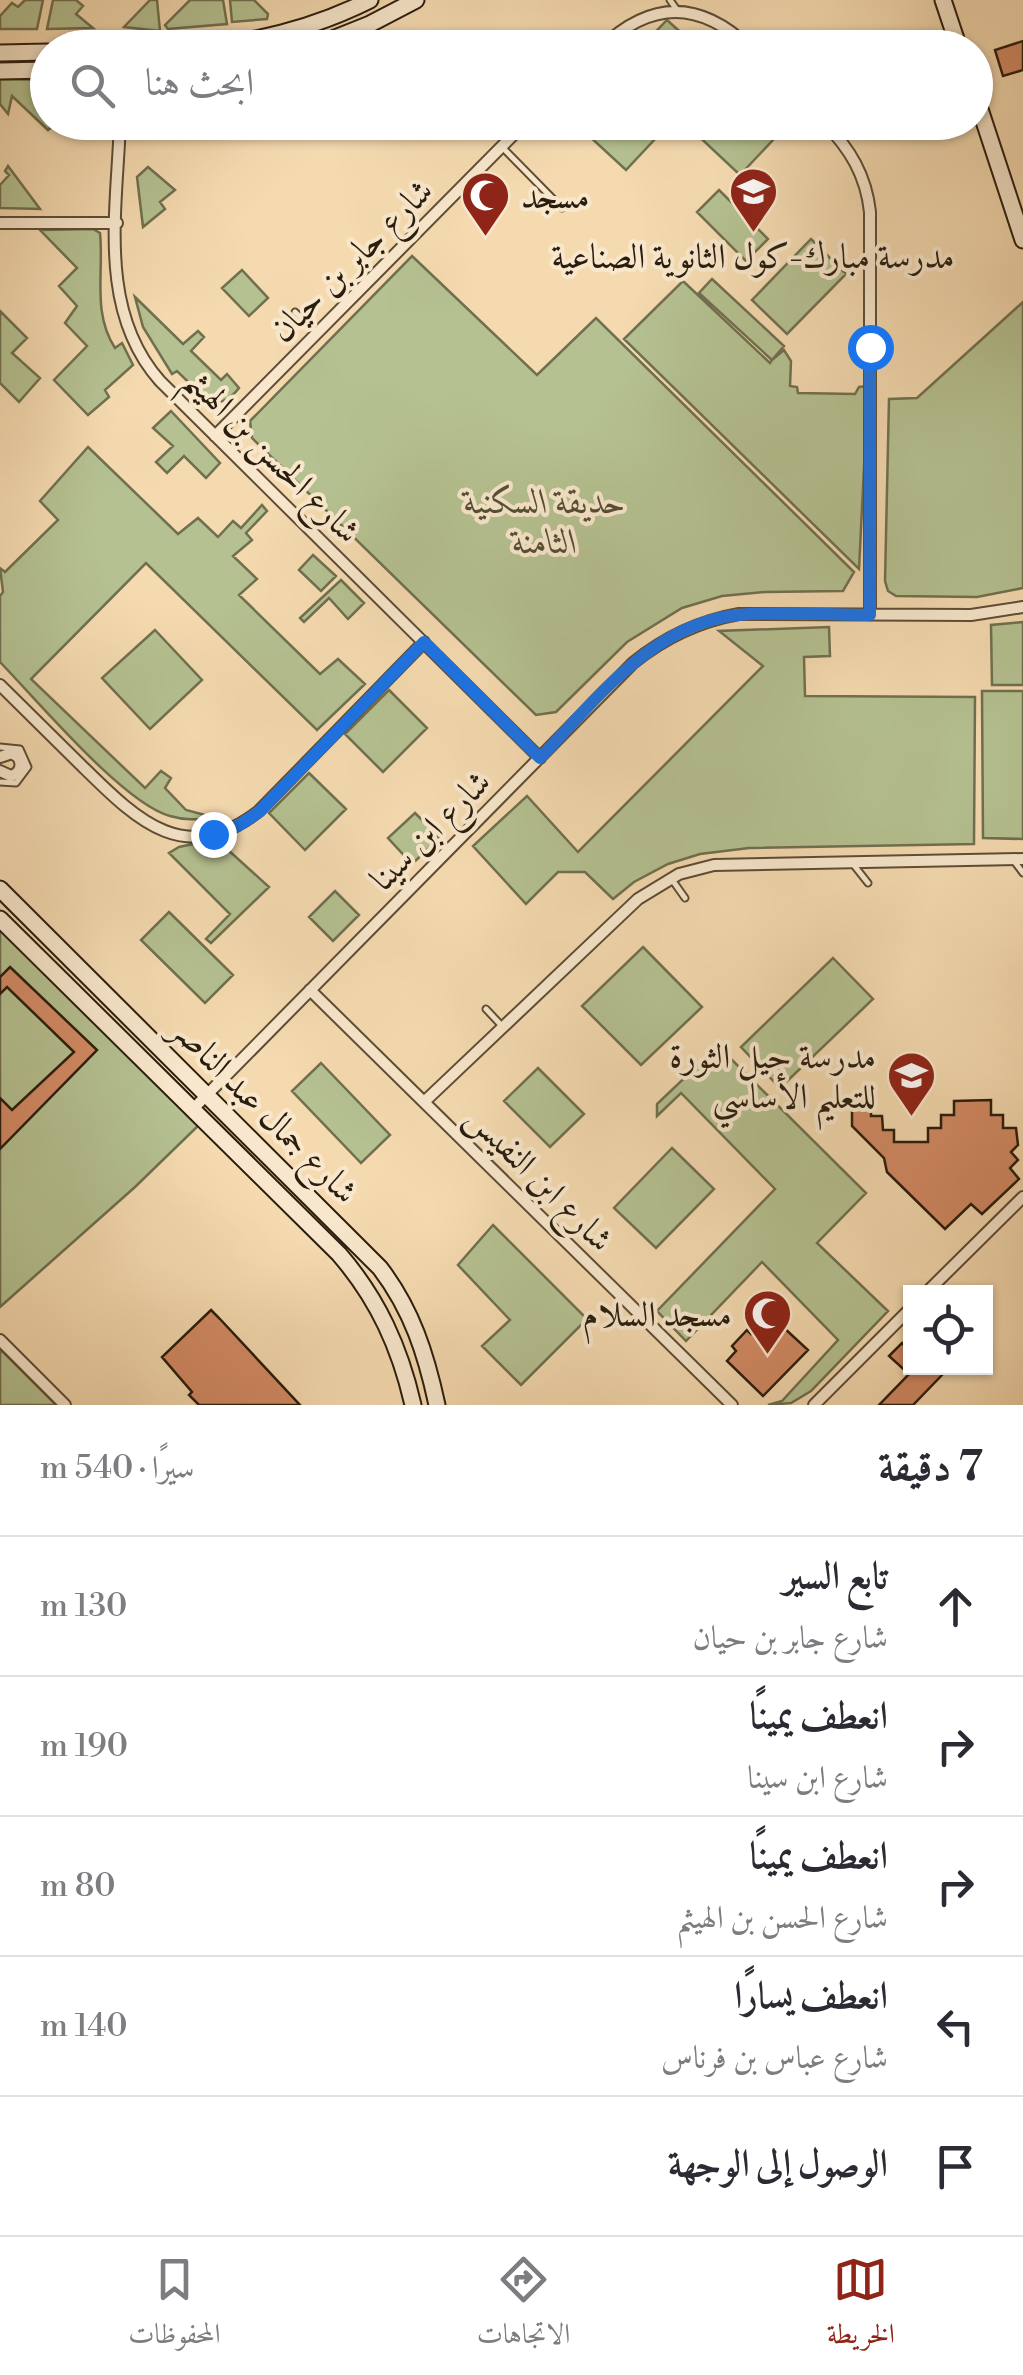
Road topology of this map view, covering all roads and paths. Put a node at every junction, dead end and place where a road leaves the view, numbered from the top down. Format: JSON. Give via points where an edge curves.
{"nodes":[{"id":1,"x":370,"y":0,"type":"edge"},
{"id":2,"x":416,"y":0,"type":"edge"},
{"id":3,"x":943,"y":0,"type":"edge"},
{"id":4,"x":674,"y":5,"type":"edge"},
{"id":5,"x":291,"y":30,"type":"edge"},
{"id":6,"x":355,"y":30,"type":"edge"},
{"id":7,"x":622,"y":30,"type":"edge"},
{"id":8,"x":729,"y":30,"type":"edge"},
{"id":9,"x":953,"y":30,"type":"edge"},
{"id":10,"x":30,"y":52,"type":"edge"},
{"id":11,"x":0,"y":53,"type":"edge"},
{"id":12,"x":30,"y":70,"type":"edge"},
{"id":13,"x":0,"y":71,"type":"edge"},
{"id":14,"x":119,"y":140,"type":"edge"},
{"id":15,"x":508,"y":140,"type":"edge"},
{"id":16,"x":841,"y":140,"type":"edge"},
{"id":17,"x":990,"y":140,"type":"edge"},
{"id":18,"x":502,"y":146,"type":"junction"},
{"id":19,"x":562,"y":208,"type":"dead end"},
{"id":20,"x":0,"y":223,"type":"edge"},
{"id":21,"x":117,"y":223,"type":"junction"},
{"id":22,"x":1023,"y":240,"type":"edge"},
{"id":23,"x":296,"y":312,"type":"dead end"},
{"id":24,"x":317,"y":333,"type":"junction"},
{"id":25,"x":216,"y":436,"type":"junction"},
{"id":26,"x":1023,"y":608,"type":"edge"},
{"id":27,"x":870,"y":615,"type":"junction"},
{"id":28,"x":424,"y":642,"type":"junction"},
{"id":29,"x":0,"y":685,"type":"edge"},
{"id":30,"x":0,"y":746,"type":"edge"},
{"id":31,"x":0,"y":757,"type":"edge"},
{"id":32,"x":540,"y":758,"type":"junction"},
{"id":33,"x":0,"y":772,"type":"edge"},
{"id":34,"x":0,"y":782,"type":"edge"},
{"id":35,"x":1018,"y":859,"type":"edge"},
{"id":36,"x":851,"y":862,"type":"junction"},
{"id":37,"x":1023,"y":873,"type":"edge"},
{"id":38,"x":672,"y":878,"type":"junction"},
{"id":39,"x":868,"y":883,"type":"dead end"},
{"id":40,"x":0,"y":889,"type":"edge"},
{"id":41,"x":685,"y":898,"type":"dead end"},
{"id":42,"x":0,"y":919,"type":"edge"},
{"id":43,"x":310,"y":990,"type":"junction"},
{"id":44,"x":486,"y":1009,"type":"dead end"},
{"id":45,"x":503,"y":1027,"type":"junction"},
{"id":46,"x":207,"y":1095,"type":"junction"},
{"id":47,"x":424,"y":1102,"type":"junction"},
{"id":48,"x":193,"y":1109,"type":"junction"},
{"id":49,"x":1023,"y":1197,"type":"edge"},
{"id":50,"x":934,"y":1285,"type":"edge"},
{"id":51,"x":903,"y":1316,"type":"edge"},
{"id":52,"x":0,"y":1340,"type":"edge"},
{"id":53,"x":64,"y":1405,"type":"edge"},
{"id":54,"x":413,"y":1405,"type":"edge"},
{"id":55,"x":437,"y":1405,"type":"edge"},
{"id":56,"x":732,"y":1405,"type":"edge"},
{"id":57,"x":814,"y":1405,"type":"edge"}],
"edges":[{"from":1,"to":5,"type":"main road"},
{"from":2,"to":6,"type":"main road"},
{"from":3,"to":9,"type":"main road"},
{"from":4,"to":7,"type":"street"},
{"from":4,"to":8,"type":"street"},
{"from":10,"to":11,"type":"main road"},
{"from":12,"to":13,"type":"main road"},
{"from":14,"to":21,"type":"street","name":"شارع الحسن بن الهيثم"},
{"from":15,"to":18,"type":"street","name":"شارع جابر بن حيان"},
{"from":16,"to":27,"type":"street","via":[[860,170],[870,212]]},
{"from":17,"to":22,"type":"main road"},
{"from":18,"to":19,"type":"lane"},
{"from":18,"to":24,"type":"street","name":"شارع جابر بن حيان"},
{"from":20,"to":21,"type":"street"},
{"from":21,"to":25,"type":"street","name":"شارع الحسن بن الهيثم","via":[[117,294],[131,340],[160,381]]},
{"from":23,"to":24,"type":"lane"},
{"from":24,"to":25,"type":"street","name":"شارع جابر بن حيان"},
{"from":25,"to":28,"type":"street","name":"شارع الحسن بن الهيثم"},
{"from":26,"to":27,"type":"street","name":"شارع ابن سينا"},
{"from":27,"to":32,"type":"street","name":"شارع ابن سينا","via":[[739,614],[690,628],[633,663]]},
{"from":28,"to":29,"type":"street","via":[[259,812],[226,831],[200,836],[164,832],[131,814]]},
{"from":28,"to":32,"type":"street","name":"شارع الحسن بن الهيثم"},
{"from":30,"to":34,"type":"lane","via":[[20,748],[28,767],[16,783]]},
{"from":31,"to":33,"type":"street","via":[[12,753],[21,765],[11,776]]},
{"from":32,"to":43,"type":"street","name":"شارع ابن سينا"},
{"from":35,"to":36,"type":"street"},
{"from":35,"to":37,"type":"lane"},
{"from":36,"to":38,"type":"street","via":[[714,865]]},
{"from":36,"to":39,"type":"lane"},
{"from":38,"to":41,"type":"lane"},
{"from":38,"to":45,"type":"street","via":[[638,900]]},
{"from":40,"to":46,"type":"main road","name":"شارع جمال عبد الناصر"},
{"from":42,"to":48,"type":"main road","name":"شارع جمال عبد الناصر"},
{"from":43,"to":46,"type":"street","name":"شارع ابن سينا"},
{"from":43,"to":47,"type":"street","name":"شارع ابن النفيس"},
{"from":44,"to":45,"type":"lane"},
{"from":45,"to":47,"type":"street"},
{"from":46,"to":48,"type":"street","name":"شارع ابن سينا"},
{"from":46,"to":55,"type":"main road","name":"شارع جمال عبد الناصر","via":[[392,1284],[418,1334]]},
{"from":47,"to":56,"type":"street","name":"شارع ابن النفيس"},
{"from":48,"to":54,"type":"main road","name":"شارع جمال عبد الناصر","via":[[354,1272],[391,1332]]},
{"from":49,"to":50,"type":"street"},
{"from":51,"to":57,"type":"street"},
{"from":52,"to":53,"type":"street"}]}
